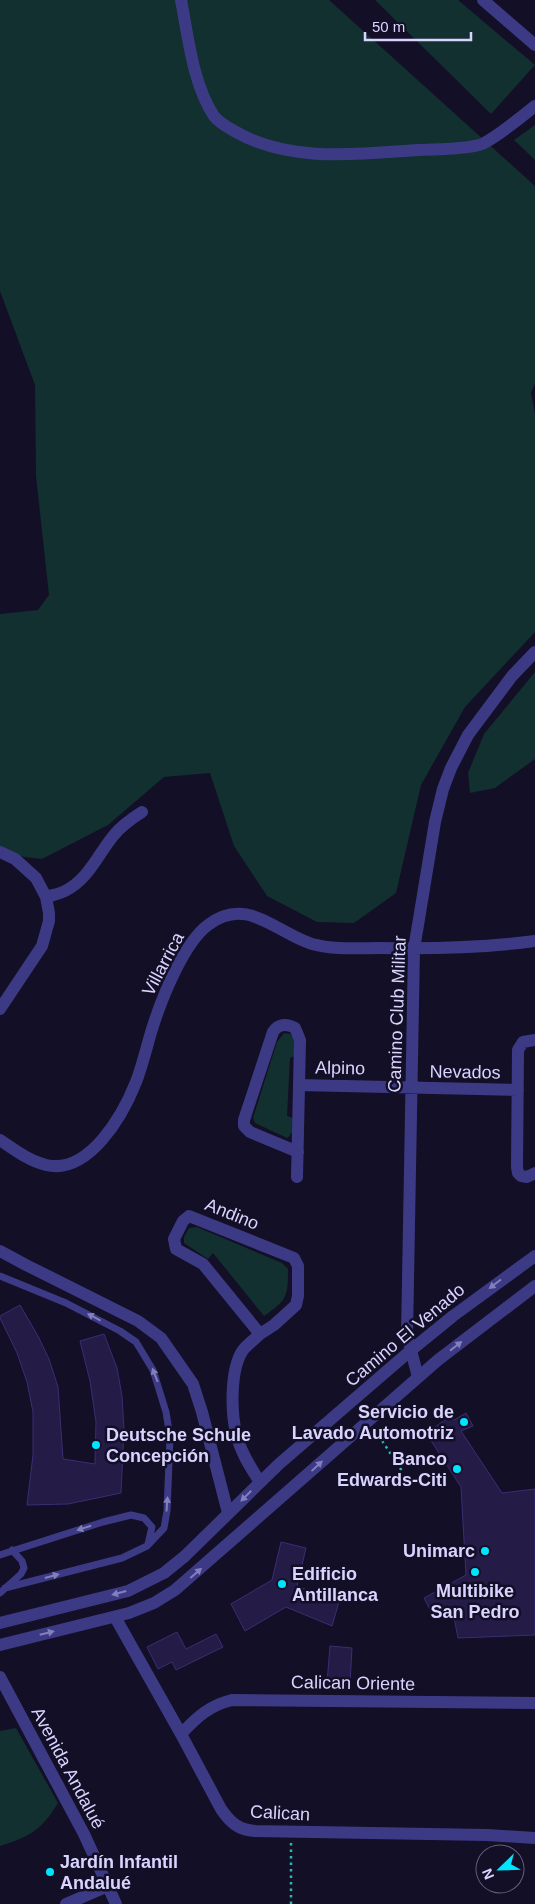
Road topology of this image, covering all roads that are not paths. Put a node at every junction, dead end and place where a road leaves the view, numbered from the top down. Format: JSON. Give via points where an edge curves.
{"nodes":[{"id":1,"x":181,"y":0,"type":"edge"},
{"id":2,"x":484,"y":0,"type":"edge"},
{"id":3,"x":535,"y":45,"type":"edge"},
{"id":4,"x":535,"y":106,"type":"edge"},
{"id":5,"x":535,"y":652,"type":"edge"},
{"id":6,"x":142,"y":812,"type":"dead end"},
{"id":7,"x":0,"y":852,"type":"edge"},
{"id":8,"x":46,"y":897,"type":"junction"},
{"id":9,"x":535,"y":941,"type":"edge"},
{"id":10,"x":414,"y":949,"type":"junction"},
{"id":11,"x":0,"y":1009,"type":"edge"},
{"id":12,"x":535,"y":1040,"type":"edge"},
{"id":13,"x":299,"y":1085,"type":"junction"},
{"id":14,"x":411,"y":1088,"type":"junction"},
{"id":15,"x":518,"y":1090,"type":"junction"},
{"id":16,"x":0,"y":1140,"type":"edge"},
{"id":17,"x":298,"y":1152,"type":"junction"},
{"id":18,"x":535,"y":1173,"type":"edge"},
{"id":19,"x":297,"y":1177,"type":"dead end"},
{"id":20,"x":0,"y":1251,"type":"edge"},
{"id":21,"x":535,"y":1256,"type":"edge"},
{"id":22,"x":0,"y":1276,"type":"edge"},
{"id":23,"x":535,"y":1286,"type":"edge"},
{"id":24,"x":260,"y":1334,"type":"junction"},
{"id":25,"x":410,"y":1351,"type":"junction"},
{"id":26,"x":418,"y":1377,"type":"junction"},
{"id":27,"x":260,"y":1482,"type":"junction"},
{"id":28,"x":228,"y":1513,"type":"junction"},
{"id":29,"x":148,"y":1546,"type":"junction"},
{"id":30,"x":12,"y":1550,"type":"junction"},
{"id":31,"x":0,"y":1555,"type":"edge"},
{"id":32,"x":2,"y":1590,"type":"edge"},
{"id":33,"x":115,"y":1617,"type":"junction"},
{"id":34,"x":0,"y":1623,"type":"edge"},
{"id":35,"x":0,"y":1645,"type":"edge"},
{"id":36,"x":1,"y":1683,"type":"edge"},
{"id":37,"x":535,"y":1703,"type":"edge"},
{"id":38,"x":181,"y":1734,"type":"junction"},
{"id":39,"x":535,"y":1838,"type":"edge"},
{"id":40,"x":108,"y":1886,"type":"junction"},
{"id":41,"x":66,"y":1904,"type":"edge"},
{"id":42,"x":116,"y":1904,"type":"edge"}],
"edges":[{"from":1,"to":4,"type":"street","via":[[196,72],[215,118],[233,131],[266,146],[298,153],[386,153],[455,148],[480,144]]},
{"from":2,"to":3,"type":"street"},
{"from":5,"to":10,"type":"street","name":"Camino Club Militar","via":[[490,703],[451,768],[435,822]]},
{"from":6,"to":8,"type":"street","via":[[123,825],[76,883],[65,891]]},
{"from":7,"to":8,"type":"street","via":[[29,871]]},
{"from":8,"to":11,"type":"street","via":[[49,921],[42,946]]},
{"from":9,"to":10,"type":"street","name":"Villarrica","via":[[477,948]]},
{"from":10,"to":14,"type":"street","name":"Camino Club Militar"},
{"from":10,"to":16,"type":"street","name":"Villarrica","via":[[314,944],[254,915],[240,914],[217,920],[196,937],[175,972],[155,1020],[131,1094],[114,1123],[92,1150],[69,1165],[54,1166],[26,1158]]},
{"from":12,"to":15,"type":"street","name":"Nevados","via":[[525,1041],[519,1047]]},
{"from":13,"to":14,"type":"street","name":"Alpino"},
{"from":13,"to":17,"type":"street"},
{"from":13,"to":17,"type":"street","via":[[299,1036],[294,1028],[281,1025],[272,1032],[244,1126],[250,1132]]},
{"from":14,"to":15,"type":"street","name":"Nevados"},
{"from":14,"to":25,"type":"street","name":"Camino Club Militar","via":[[407,1335]]},
{"from":15,"to":18,"type":"street","name":"Nevados","via":[[518,1173],[524,1177]]},
{"from":17,"to":19,"type":"street"},
{"from":20,"to":28,"type":"street","via":[[138,1321],[161,1338],[192,1384]]},
{"from":21,"to":25,"type":"street","name":"Camino El Venado","one_way":true},
{"from":29,"to":22,"type":"lane","one_way":true,"via":[[164,1528],[170,1462],[166,1412],[149,1363],[136,1342],[120,1331],[66,1303]]},
{"from":26,"to":23,"type":"street","one_way":true},
{"from":24,"to":24,"type":"street","name":"Andino","via":[[203,1264],[176,1249],[174,1240],[187,1217],[192,1216],[296,1259],[296,1305]]},
{"from":24,"to":27,"type":"street","name":"Andino","via":[[244,1350],[236,1366],[233,1399],[236,1433],[248,1465]]},
{"from":25,"to":26,"type":"street","name":"Camino Club Militar"},
{"from":25,"to":27,"type":"street","name":"Camino El Venado"},
{"from":33,"to":26,"type":"street","one_way":true,"via":[[143,1608],[175,1590]]},
{"from":27,"to":28,"type":"street","name":"Camino El Venado","one_way":true},
{"from":28,"to":34,"type":"street","name":"Camino El Venado","one_way":true,"via":[[175,1565],[141,1586]]},
{"from":29,"to":30,"type":"lane","one_way":true,"via":[[152,1528],[144,1518],[131,1515]]},
{"from":32,"to":29,"type":"lane","one_way":true,"via":[[122,1558]]},
{"from":30,"to":31,"type":"lane"},
{"from":30,"to":32,"type":"lane","via":[[24,1568]]},
{"from":35,"to":33,"type":"street","one_way":true},
{"from":33,"to":38,"type":"street","name":"Calican"},
{"from":36,"to":40,"type":"street","name":"Avenida Andalué","via":[[52,1772]]},
{"from":37,"to":38,"type":"street","name":"Calican Oriente","via":[[232,1700],[201,1713]]},
{"from":38,"to":39,"type":"street","name":"Calican","via":[[233,1824],[247,1830]]},
{"from":40,"to":41,"type":"street"},
{"from":40,"to":42,"type":"street","name":"Avenida Andalué"}]}
